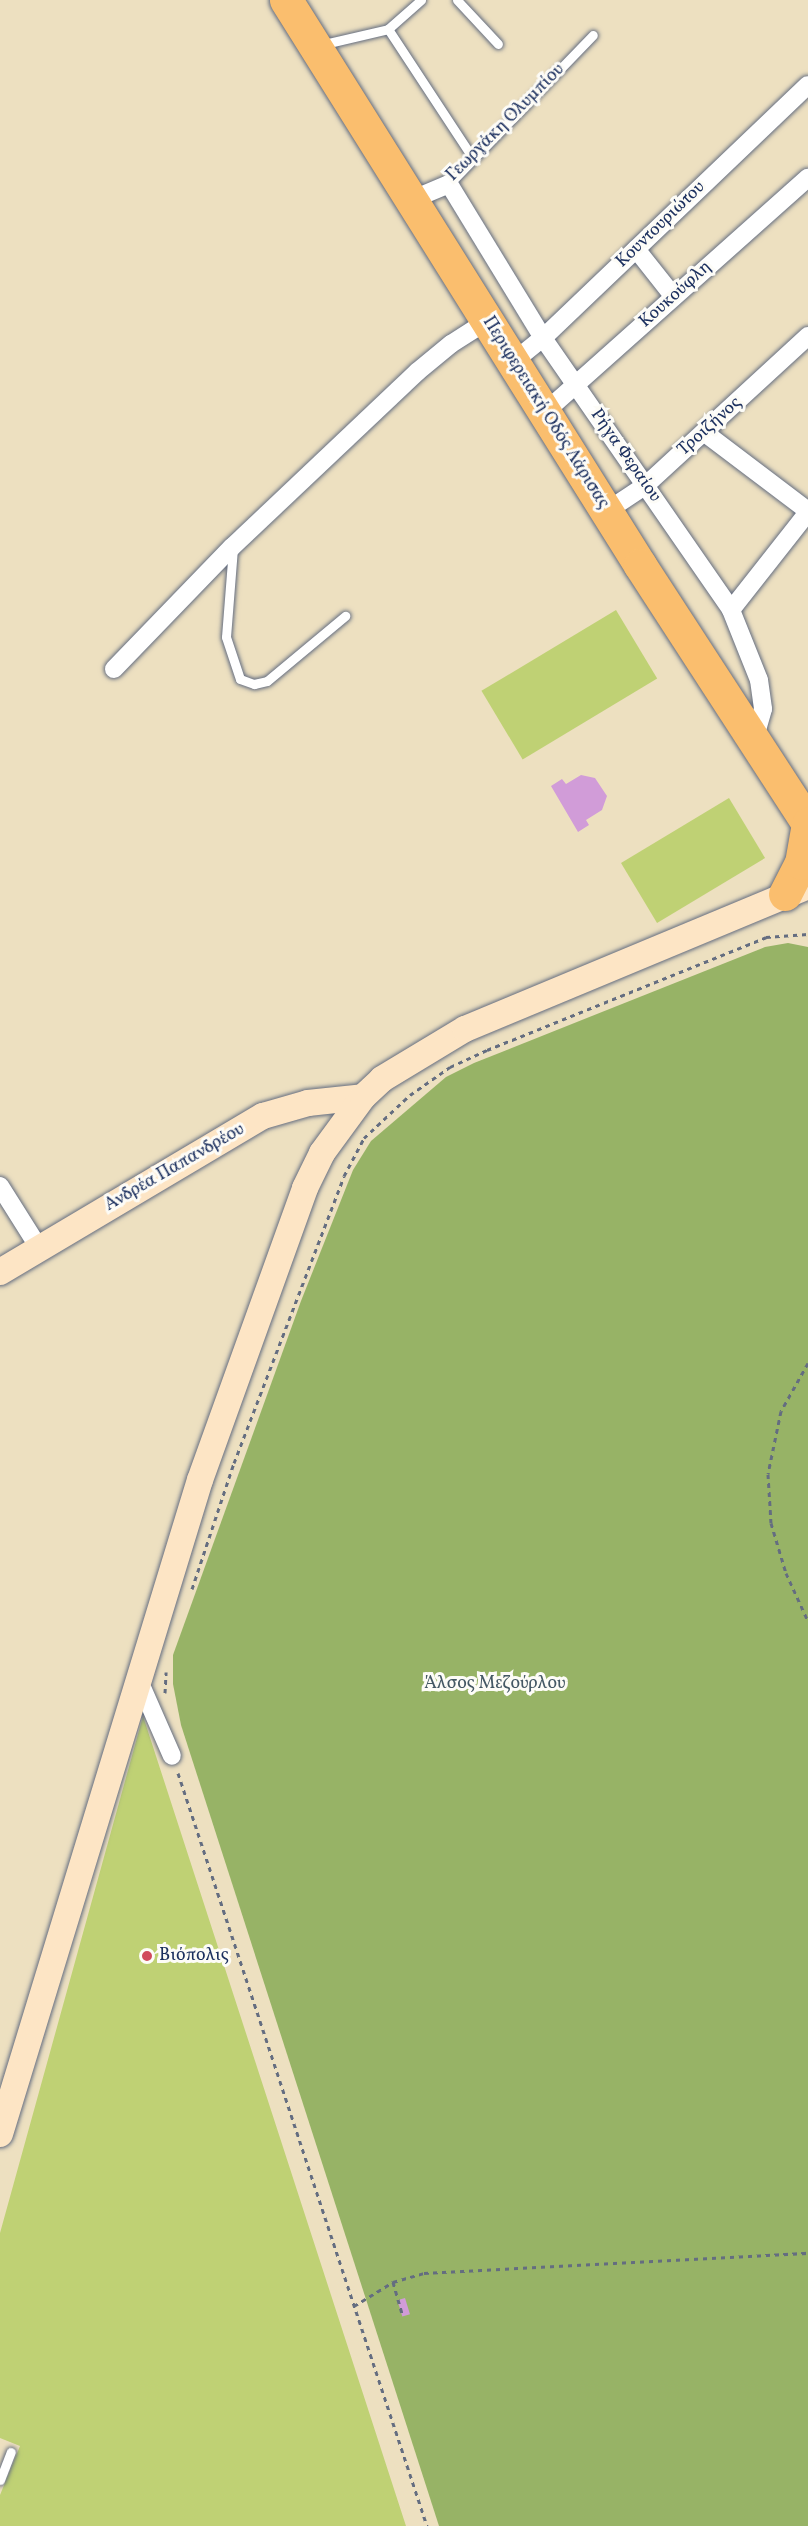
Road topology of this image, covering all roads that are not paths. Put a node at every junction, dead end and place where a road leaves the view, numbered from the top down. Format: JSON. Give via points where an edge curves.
{"nodes":[{"id":1,"x":286,"y":0,"type":"edge"},
{"id":2,"x":422,"y":0,"type":"edge"},
{"id":3,"x":457,"y":0,"type":"edge"},
{"id":4,"x":388,"y":29,"type":"junction"},
{"id":5,"x":593,"y":35,"type":"dead end"},
{"id":6,"x":498,"y":44,"type":"dead end"},
{"id":7,"x":315,"y":46,"type":"junction"},
{"id":8,"x":808,"y":85,"type":"edge"},
{"id":9,"x":472,"y":157,"type":"junction"},
{"id":10,"x":808,"y":178,"type":"edge"},
{"id":11,"x":449,"y":184,"type":"junction"},
{"id":12,"x":411,"y":201,"type":"junction"},
{"id":13,"x":636,"y":249,"type":"junction"},
{"id":14,"x":674,"y":297,"type":"junction"},
{"id":15,"x":487,"y":321,"type":"junction"},
{"id":16,"x":808,"y":336,"type":"edge"},
{"id":17,"x":543,"y":338,"type":"junction"},
{"id":18,"x":513,"y":362,"type":"junction"},
{"id":19,"x":575,"y":384,"type":"junction"},
{"id":20,"x":545,"y":412,"type":"junction"},
{"id":21,"x":705,"y":433,"type":"junction"},
{"id":22,"x":646,"y":485,"type":"junction"},
{"id":23,"x":607,"y":511,"type":"junction"},
{"id":24,"x":808,"y":511,"type":"edge"},
{"id":25,"x":232,"y":547,"type":"junction"},
{"id":26,"x":731,"y":610,"type":"junction"},
{"id":27,"x":345,"y":616,"type":"dead end"},
{"id":28,"x":114,"y":669,"type":"dead end"},
{"id":29,"x":754,"y":740,"type":"junction"},
{"id":30,"x":808,"y":824,"type":"edge"},
{"id":31,"x":797,"y":890,"type":"edge"},
{"id":32,"x":363,"y":1098,"type":"junction"},
{"id":33,"x":0,"y":1186,"type":"edge"},
{"id":34,"x":39,"y":1248,"type":"junction"},
{"id":35,"x":0,"y":1272,"type":"edge"},
{"id":36,"x":137,"y":1676,"type":"junction"},
{"id":37,"x":172,"y":1756,"type":"road end"},
{"id":38,"x":0,"y":2134,"type":"edge"},
{"id":39,"x":11,"y":2452,"type":"dead end"},
{"id":40,"x":0,"y":2480,"type":"edge"}],
"edges":[{"from":1,"to":7,"type":"highway","name":"Περιφερειακή Οδός Λάρισας"},
{"from":2,"to":4,"type":"lane"},
{"from":3,"to":6,"type":"lane"},
{"from":4,"to":7,"type":"lane"},
{"from":4,"to":9,"type":"lane"},
{"from":5,"to":9,"type":"lane","name":"Γεωργάκη Ολυμπίου"},
{"from":7,"to":12,"type":"highway","name":"Περιφερειακή Οδός Λάρισας"},
{"from":8,"to":13,"type":"street","name":"Κουντουριώτου"},
{"from":9,"to":11,"type":"lane","name":"Γεωργάκη Ολυμπίου"},
{"from":10,"to":14,"type":"street","name":"Κουκούφλη"},
{"from":11,"to":12,"type":"street","name":"Γεωργάκη Ολυμπίου"},
{"from":11,"to":17,"type":"street","name":"Ρήγα Φεραίου"},
{"from":12,"to":15,"type":"highway","name":"Περιφερειακή Οδός Λάρισας"},
{"from":13,"to":14,"type":"street"},
{"from":13,"to":17,"type":"street","name":"Κουντουριώτου"},
{"from":14,"to":19,"type":"street","name":"Κουκούφλη"},
{"from":15,"to":18,"type":"highway","name":"Περιφερειακή Οδός Λάρισας"},
{"from":15,"to":25,"type":"street","via":[[417,372]]},
{"from":16,"to":21,"type":"street","name":"Τρoιζήνος"},
{"from":17,"to":18,"type":"street","name":"Κουντουριώτου"},
{"from":17,"to":19,"type":"street","name":"Ρήγα Φεραίου"},
{"from":18,"to":20,"type":"highway","name":"Περιφερειακή Οδός Λάρισας"},
{"from":19,"to":20,"type":"street","name":"Κουκούφλη"},
{"from":19,"to":22,"type":"street","name":"Ρήγα Φεραίου"},
{"from":20,"to":23,"type":"highway","name":"Περιφερειακή Οδός Λάρισας"},
{"from":21,"to":22,"type":"street","name":"Τρoιζήνος"},
{"from":21,"to":24,"type":"street"},
{"from":22,"to":23,"type":"street","name":"Τρoιζήνος"},
{"from":22,"to":26,"type":"street","name":"Ρήγα Φεραίου"},
{"from":23,"to":29,"type":"highway","name":"Περιφερειακή Οδός Λάρισας"},
{"from":24,"to":26,"type":"street"},
{"from":25,"to":27,"type":"lane","via":[[226,637],[240,679],[254,684],[267,681]]},
{"from":25,"to":28,"type":"street"},
{"from":26,"to":29,"type":"street","name":"Ρήγα Φεραίου","via":[[759,680],[763,709]]},
{"from":29,"to":30,"type":"highway","name":"Περιφερειακή Οδός Λάρισας"},
{"from":30,"to":31,"type":"highway"},
{"from":31,"to":32,"type":"street","via":[[465,1029],[382,1079]]},
{"from":32,"to":34,"type":"street","name":"Ανδρέα Παπανδρέου","via":[[308,1103],[263,1116]]},
{"from":32,"to":36,"type":"street","via":[[322,1153],[305,1188],[200,1480]]},
{"from":33,"to":34,"type":"street"},
{"from":34,"to":35,"type":"street","name":"Ανδρέα Παπανδρέου"},
{"from":36,"to":37,"type":"street"},
{"from":36,"to":38,"type":"street"},
{"from":39,"to":40,"type":"lane"}]}
